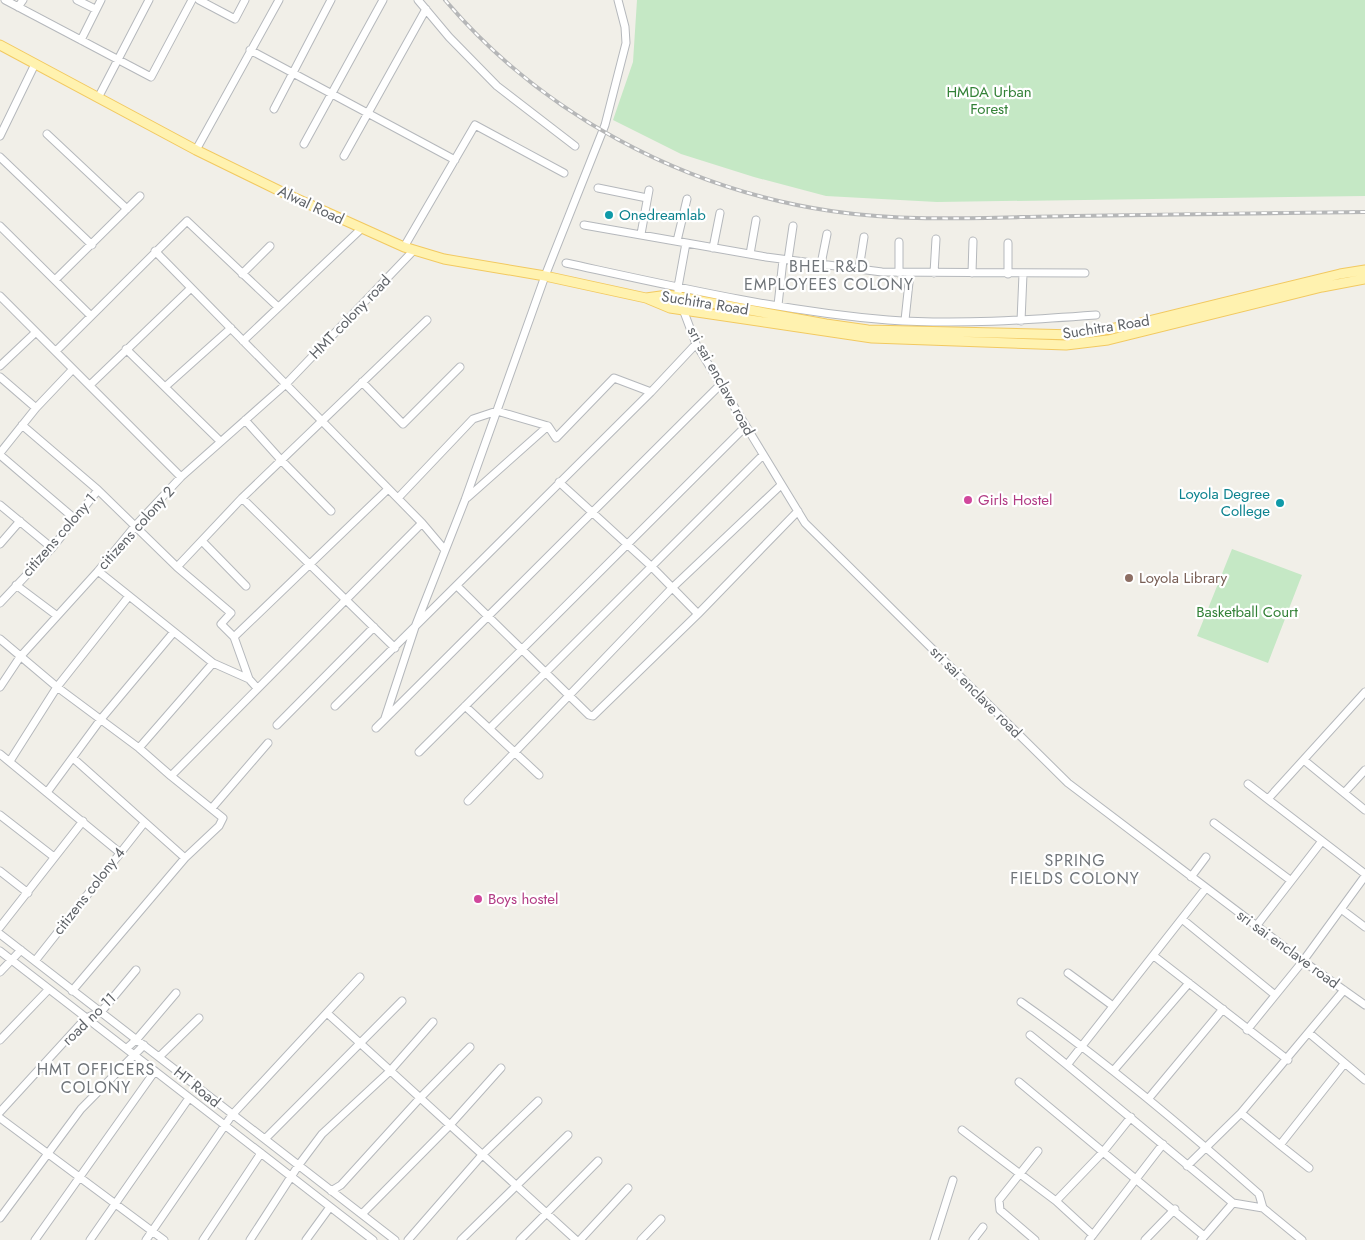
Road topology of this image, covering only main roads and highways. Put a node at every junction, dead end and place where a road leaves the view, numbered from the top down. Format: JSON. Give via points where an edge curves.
{"nodes":[{"id":1,"x":0,"y":45,"type":"edge"},
{"id":2,"x":1365,"y":270,"type":"edge"},
{"id":3,"x":1365,"y":279,"type":"edge"},
{"id":4,"x":646,"y":298,"type":"junction"},
{"id":5,"x":1133,"y":329,"type":"junction"}],
"edges":[{"from":1,"to":4,"type":"main road","name":"Alwal Road","via":[[196,150],[404,247],[444,260],[545,276]]},
{"from":2,"to":5,"type":"main road","name":"Suchitra Road"},
{"from":3,"to":5,"type":"main road","name":"Suchitra Road"},
{"from":4,"to":5,"type":"main road","name":"Suchitra Road","via":[[678,292],[868,330],[1068,336]]},
{"from":4,"to":5,"type":"main road","name":"Suchitra Road","via":[[661,306],[683,310],[880,338],[1066,345],[1094,342]]}]}
